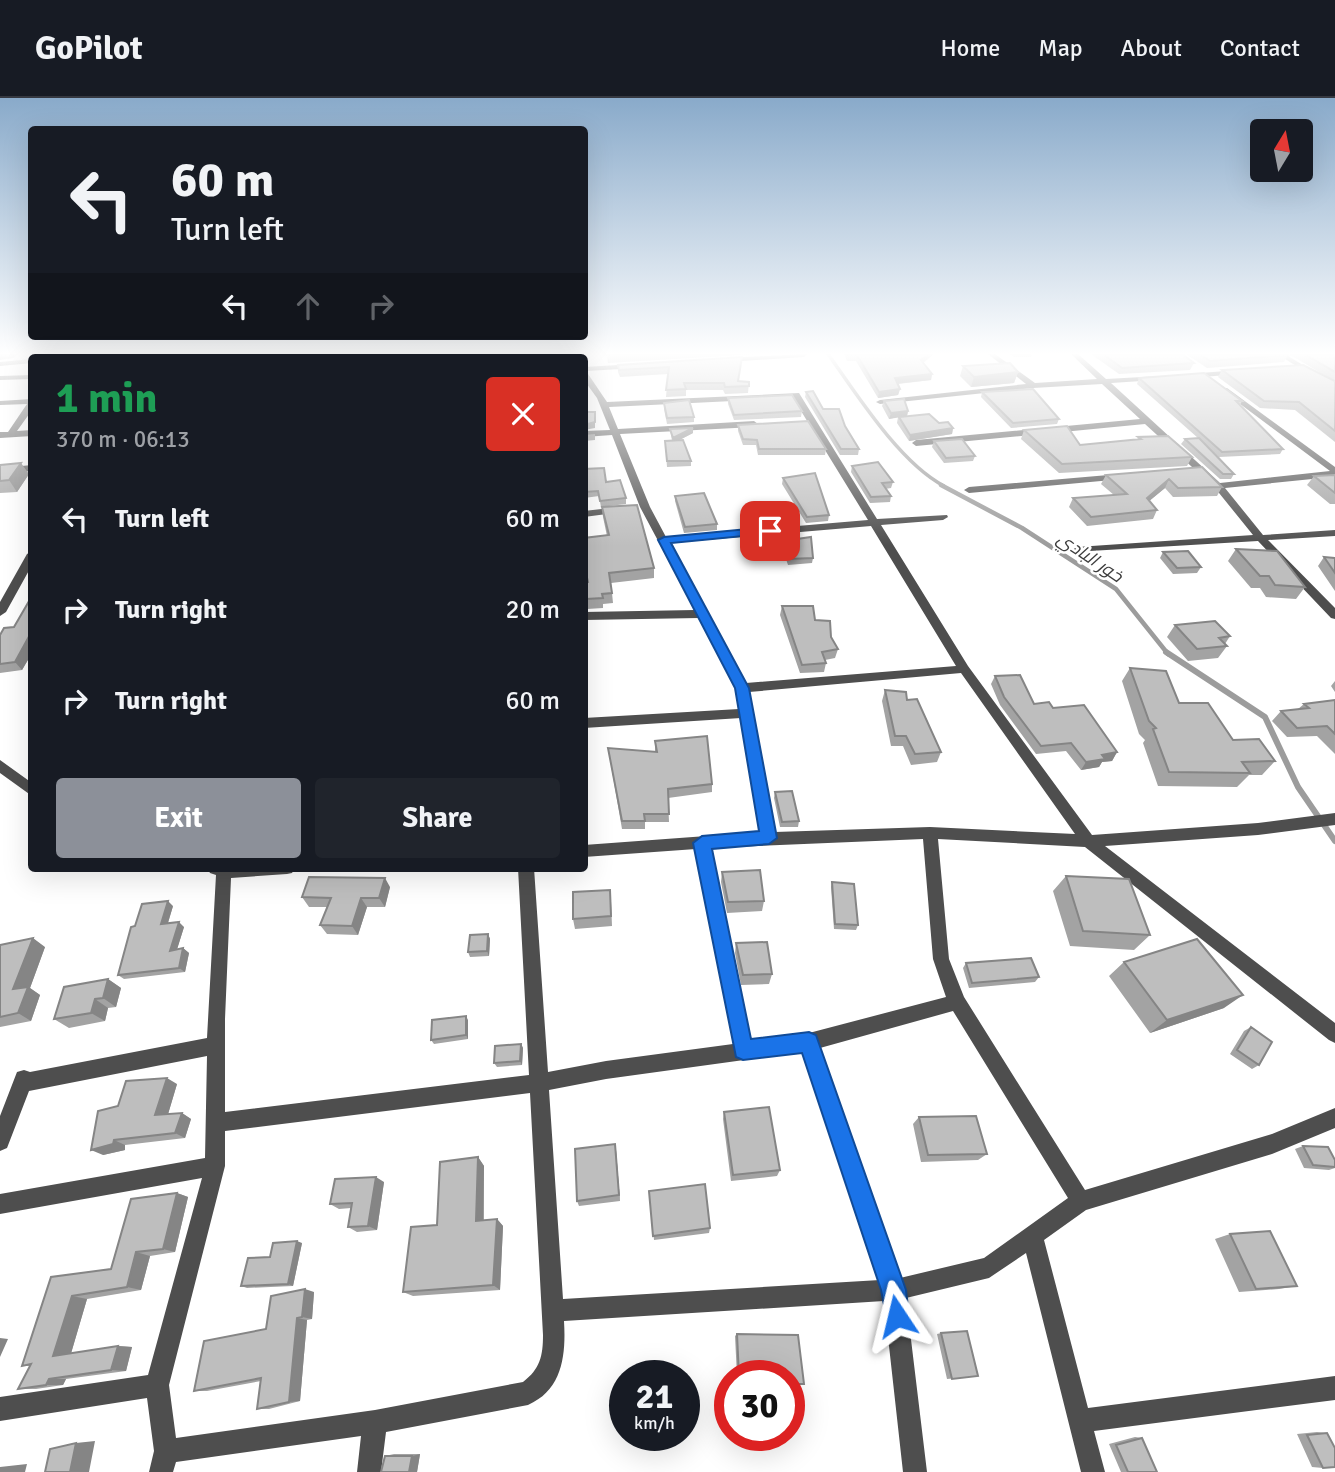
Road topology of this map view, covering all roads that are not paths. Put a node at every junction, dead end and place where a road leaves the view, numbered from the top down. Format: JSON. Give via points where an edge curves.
{"nodes":[{"id":1,"x":19,"y":418,"type":"edge"},
{"id":2,"x":609,"y":418,"type":"edge"},
{"id":3,"x":807,"y":418,"type":"edge"},
{"id":4,"x":1143,"y":418,"type":"edge"},
{"id":5,"x":1263,"y":418,"type":"edge"},
{"id":6,"x":1146,"y":421,"type":"junction"},
{"id":7,"x":761,"y":424,"type":"edge"},
{"id":8,"x":614,"y":432,"type":"junction"},
{"id":9,"x":28,"y":433,"type":"edge"},
{"id":10,"x":5,"y":435,"type":"edge"},
{"id":11,"x":588,"y":435,"type":"edge"},
{"id":12,"x":916,"y":443,"type":"dead end"},
{"id":13,"x":28,"y":468,"type":"edge"},
{"id":14,"x":1202,"y":470,"type":"junction"},
{"id":15,"x":0,"y":471,"type":"edge"},
{"id":16,"x":1188,"y":471,"type":"edge"},
{"id":17,"x":1335,"y":472,"type":"edge"},
{"id":18,"x":1133,"y":476,"type":"edge"},
{"id":19,"x":1218,"y":486,"type":"junction"},
{"id":20,"x":969,"y":491,"type":"dead end"},
{"id":21,"x":645,"y":507,"type":"junction"},
{"id":22,"x":588,"y":514,"type":"edge"},
{"id":23,"x":943,"y":517,"type":"dead end"},
{"id":24,"x":876,"y":522,"type":"junction"},
{"id":25,"x":1335,"y":533,"type":"edge"},
{"id":26,"x":664,"y":540,"type":"junction"},
{"id":27,"x":1262,"y":540,"type":"junction"},
{"id":28,"x":1077,"y":550,"type":"dead end"},
{"id":29,"x":28,"y":561,"type":"edge"},
{"id":30,"x":0,"y":612,"type":"edge"},
{"id":31,"x":701,"y":614,"type":"junction"},
{"id":32,"x":1335,"y":615,"type":"edge"},
{"id":33,"x":588,"y":616,"type":"edge"},
{"id":34,"x":964,"y":669,"type":"junction"},
{"id":35,"x":742,"y":688,"type":"junction"},
{"id":36,"x":746,"y":713,"type":"junction"},
{"id":37,"x":588,"y":723,"type":"edge"},
{"id":38,"x":0,"y":765,"type":"edge"},
{"id":39,"x":28,"y":786,"type":"edge"},
{"id":40,"x":1335,"y":819,"type":"edge"},
{"id":41,"x":930,"y":833,"type":"junction"},
{"id":42,"x":769,"y":838,"type":"junction"},
{"id":43,"x":1088,"y":841,"type":"junction"},
{"id":44,"x":702,"y":843,"type":"junction"},
{"id":45,"x":588,"y":851,"type":"edge"},
{"id":46,"x":219,"y":872,"type":"edge"},
{"id":47,"x":526,"y":872,"type":"edge"},
{"id":48,"x":957,"y":1002,"type":"junction"},
{"id":49,"x":1335,"y":1034,"type":"edge"},
{"id":50,"x":809,"y":1042,"type":"junction"},
{"id":51,"x":216,"y":1045,"type":"junction"},
{"id":52,"x":743,"y":1050,"type":"junction"},
{"id":53,"x":537,"y":1083,"type":"junction"},
{"id":54,"x":1335,"y":1118,"type":"edge"},
{"id":55,"x":215,"y":1124,"type":"junction"},
{"id":56,"x":0,"y":1141,"type":"edge"},
{"id":57,"x":215,"y":1166,"type":"junction"},
{"id":58,"x":1081,"y":1201,"type":"junction"},
{"id":59,"x":0,"y":1204,"type":"edge"},
{"id":60,"x":1032,"y":1235,"type":"junction"},
{"id":61,"x":894,"y":1290,"type":"junction"},
{"id":62,"x":553,"y":1311,"type":"junction"},
{"id":63,"x":157,"y":1385,"type":"junction"},
{"id":64,"x":1335,"y":1388,"type":"edge"},
{"id":65,"x":0,"y":1409,"type":"edge"},
{"id":66,"x":1080,"y":1421,"type":"junction"},
{"id":67,"x":375,"y":1422,"type":"junction"},
{"id":68,"x":163,"y":1461,"type":"edge"},
{"id":69,"x":369,"y":1472,"type":"edge"},
{"id":70,"x":915,"y":1472,"type":"edge"},
{"id":71,"x":1093,"y":1472,"type":"edge"}],
"edges":[{"from":1,"to":10,"type":"street"},
{"from":2,"to":8,"type":"street"},
{"from":3,"to":24,"type":"street"},
{"from":4,"to":6,"type":"street"},
{"from":5,"to":17,"type":"street"},
{"from":6,"to":12,"type":"street"},
{"from":6,"to":14,"type":"street"},
{"from":7,"to":8,"type":"street"},
{"from":8,"to":11,"type":"street"},
{"from":8,"to":21,"type":"street"},
{"from":9,"to":10,"type":"street"},
{"from":13,"to":15,"type":"street"},
{"from":14,"to":16,"type":"street"},
{"from":14,"to":19,"type":"street"},
{"from":17,"to":19,"type":"street"},
{"from":18,"to":20,"type":"street"},
{"from":19,"to":27,"type":"street"},
{"from":21,"to":22,"type":"street"},
{"from":21,"to":26,"type":"street"},
{"from":23,"to":24,"type":"street"},
{"from":24,"to":26,"type":"street"},
{"from":24,"to":34,"type":"street"},
{"from":25,"to":27,"type":"street"},
{"from":26,"to":31,"type":"street"},
{"from":27,"to":28,"type":"street"},
{"from":27,"to":32,"type":"street"},
{"from":29,"to":30,"type":"street"},
{"from":31,"to":33,"type":"street"},
{"from":31,"to":35,"type":"street"},
{"from":34,"to":35,"type":"street"},
{"from":34,"to":43,"type":"street"},
{"from":35,"to":36,"type":"street"},
{"from":36,"to":37,"type":"street"},
{"from":36,"to":42,"type":"street"},
{"from":38,"to":39,"type":"street"},
{"from":40,"to":43,"type":"street"},
{"from":41,"to":42,"type":"street"},
{"from":41,"to":43,"type":"street"},
{"from":41,"to":48,"type":"street","via":[[941,959]]},
{"from":42,"to":44,"type":"street"},
{"from":43,"to":49,"type":"street"},
{"from":44,"to":45,"type":"street"},
{"from":44,"to":52,"type":"street"},
{"from":46,"to":51,"type":"street"},
{"from":47,"to":53,"type":"street"},
{"from":48,"to":50,"type":"street"},
{"from":48,"to":58,"type":"street"},
{"from":50,"to":52,"type":"street"},
{"from":50,"to":61,"type":"street"},
{"from":51,"to":55,"type":"street"},
{"from":51,"to":56,"type":"street","via":[[24,1079]]},
{"from":52,"to":53,"type":"street"},
{"from":53,"to":55,"type":"street"},
{"from":53,"to":62,"type":"street"},
{"from":54,"to":58,"type":"street","via":[[1272,1144]]},
{"from":55,"to":57,"type":"street"},
{"from":57,"to":59,"type":"street"},
{"from":57,"to":63,"type":"street"},
{"from":58,"to":60,"type":"street"},
{"from":60,"to":61,"type":"street","via":[[989,1267]]},
{"from":60,"to":66,"type":"street"},
{"from":61,"to":62,"type":"street"},
{"from":61,"to":70,"type":"street"},
{"from":62,"to":67,"type":"street","via":[[555,1355],[544,1383],[528,1393]]},
{"from":63,"to":65,"type":"street"},
{"from":63,"to":68,"type":"street"},
{"from":64,"to":66,"type":"street"},
{"from":66,"to":71,"type":"street"},
{"from":67,"to":68,"type":"street"},
{"from":67,"to":69,"type":"street"}]}
